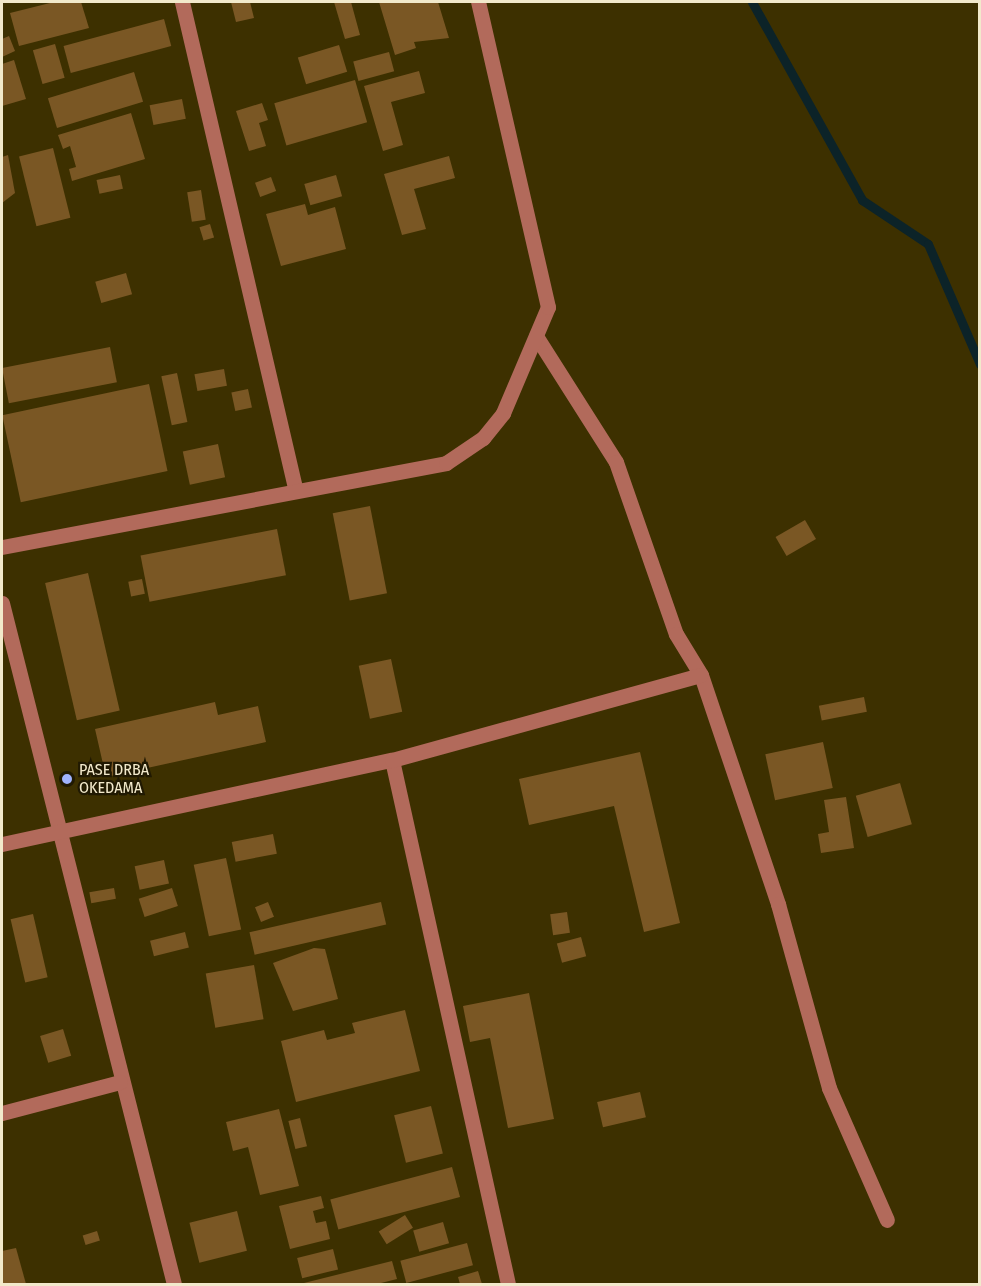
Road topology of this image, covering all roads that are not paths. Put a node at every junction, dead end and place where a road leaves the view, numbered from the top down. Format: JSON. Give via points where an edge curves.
{"nodes":[{"id":1,"x":182,"y":2,"type":"edge"},
{"id":2,"x":478,"y":2,"type":"edge"},
{"id":3,"x":536,"y":336,"type":"junction"},
{"id":4,"x":295,"y":489,"type":"junction"},
{"id":5,"x":2,"y":547,"type":"edge"},
{"id":6,"x":2,"y":603,"type":"edge"},
{"id":7,"x":701,"y":675,"type":"junction"},
{"id":8,"x":392,"y":760,"type":"junction"},
{"id":9,"x":59,"y":831,"type":"junction"},
{"id":10,"x":2,"y":844,"type":"edge"},
{"id":11,"x":120,"y":1082,"type":"junction"},
{"id":12,"x":2,"y":1113,"type":"edge"},
{"id":13,"x":887,"y":1220,"type":"dead end"},
{"id":14,"x":174,"y":1284,"type":"edge"},
{"id":15,"x":508,"y":1284,"type":"edge"}],
"edges":[{"from":1,"to":4,"type":"street"},
{"from":2,"to":3,"type":"street","via":[[548,307]]},
{"from":3,"to":4,"type":"street","via":[[503,413],[483,438],[446,463]]},
{"from":3,"to":7,"type":"street","via":[[615,462],[676,634]]},
{"from":4,"to":5,"type":"street"},
{"from":6,"to":9,"type":"street"},
{"from":7,"to":8,"type":"street"},
{"from":7,"to":13,"type":"street","via":[[778,904],[829,1088]]},
{"from":8,"to":9,"type":"street"},
{"from":8,"to":15,"type":"street"},
{"from":9,"to":10,"type":"street"},
{"from":9,"to":11,"type":"street"},
{"from":11,"to":12,"type":"street"},
{"from":11,"to":14,"type":"street"}]}
